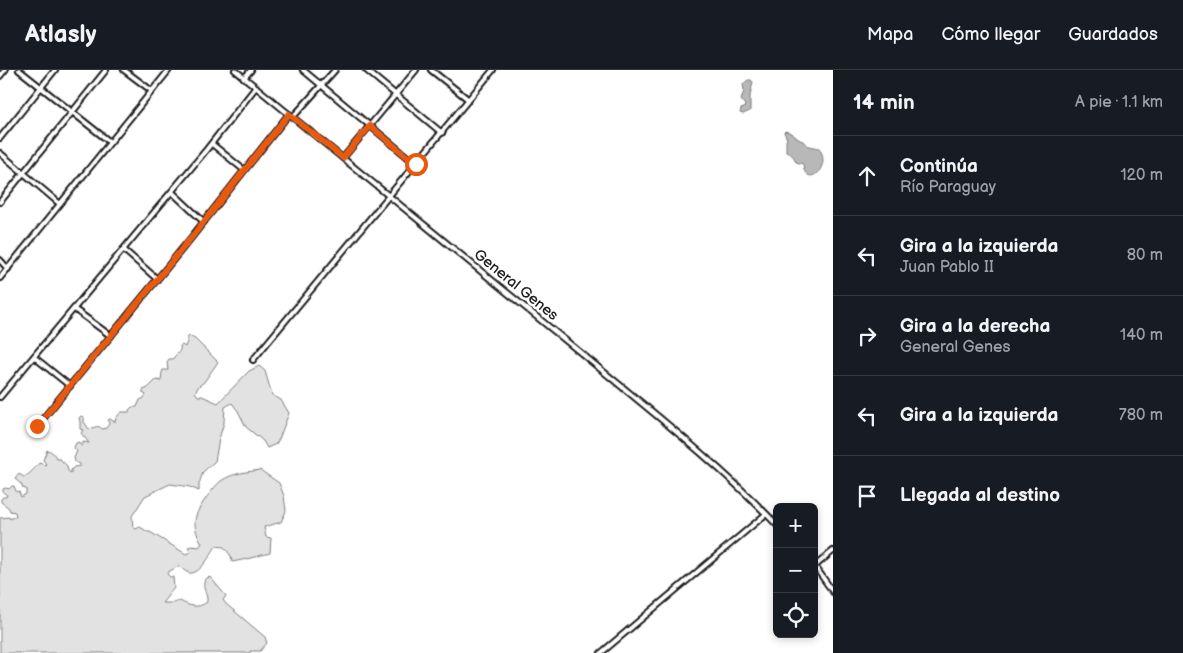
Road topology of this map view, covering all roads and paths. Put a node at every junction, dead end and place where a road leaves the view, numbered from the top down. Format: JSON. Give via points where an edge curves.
{"nodes":[{"id":1,"x":5,"y":70,"type":"edge"},
{"id":2,"x":19,"y":70,"type":"edge"},
{"id":3,"x":55,"y":70,"type":"edge"},
{"id":4,"x":106,"y":70,"type":"edge"},
{"id":5,"x":124,"y":70,"type":"edge"},
{"id":6,"x":169,"y":70,"type":"edge"},
{"id":7,"x":235,"y":70,"type":"edge"},
{"id":8,"x":251,"y":70,"type":"edge"},
{"id":9,"x":303,"y":70,"type":"edge"},
{"id":10,"x":335,"y":70,"type":"edge"},
{"id":11,"x":366,"y":70,"type":"edge"},
{"id":12,"x":416,"y":70,"type":"edge"},
{"id":13,"x":432,"y":70,"type":"edge"},
{"id":14,"x":493,"y":70,"type":"edge"},
{"id":15,"x":0,"y":76,"type":"edge"},
{"id":16,"x":244,"y":78,"type":"junction"},
{"id":17,"x":321,"y":85,"type":"junction"},
{"id":18,"x":256,"y":87,"type":"junction"},
{"id":19,"x":41,"y":88,"type":"junction"},
{"id":20,"x":152,"y":91,"type":"junction"},
{"id":21,"x":396,"y":95,"type":"junction"},
{"id":22,"x":469,"y":100,"type":"junction"},
{"id":23,"x":72,"y":113,"type":"junction"},
{"id":24,"x":291,"y":115,"type":"junction"},
{"id":25,"x":370,"y":126,"type":"junction"},
{"id":26,"x":442,"y":133,"type":"junction"},
{"id":27,"x":0,"y":138,"type":"edge"},
{"id":28,"x":110,"y":142,"type":"junction"},
{"id":29,"x":212,"y":144,"type":"junction"},
{"id":30,"x":0,"y":153,"type":"edge"},
{"id":31,"x":343,"y":158,"type":"junction"},
{"id":32,"x":416,"y":164,"type":"junction"},
{"id":33,"x":244,"y":170,"type":"junction"},
{"id":34,"x":23,"y":173,"type":"junction"},
{"id":35,"x":172,"y":192,"type":"junction"},
{"id":36,"x":388,"y":196,"type":"junction"},
{"id":37,"x":0,"y":202,"type":"edge"},
{"id":38,"x":60,"y":204,"type":"junction"},
{"id":39,"x":204,"y":222,"type":"junction"},
{"id":40,"x":124,"y":250,"type":"junction"},
{"id":41,"x":0,"y":260,"type":"edge"},
{"id":42,"x":8,"y":268,"type":"junction"},
{"id":43,"x":0,"y":278,"type":"edge"},
{"id":44,"x":158,"y":279,"type":"junction"},
{"id":45,"x":74,"y":309,"type":"junction"},
{"id":46,"x":111,"y":336,"type":"junction"},
{"id":47,"x":34,"y":357,"type":"junction"},
{"id":48,"x":253,"y":360,"type":"dead end"},
{"id":49,"x":70,"y":386,"type":"junction"},
{"id":50,"x":0,"y":397,"type":"edge"},
{"id":51,"x":37,"y":426,"type":"dead end"},
{"id":52,"x":766,"y":514,"type":"junction"},
{"id":53,"x":773,"y":521,"type":"edge"},
{"id":54,"x":833,"y":551,"type":"edge"},
{"id":55,"x":818,"y":564,"type":"edge"},
{"id":56,"x":818,"y":570,"type":"edge"},
{"id":57,"x":833,"y":592,"type":"edge"},
{"id":58,"x":602,"y":653,"type":"edge"}],
"edges":[{"from":1,"to":15,"type":"street"},
{"from":2,"to":19,"type":"street"},
{"from":3,"to":19,"type":"street"},
{"from":4,"to":23,"type":"street"},
{"from":5,"to":20,"type":"street"},
{"from":6,"to":20,"type":"street"},
{"from":7,"to":16,"type":"street","name":"General Genes"},
{"from":8,"to":16,"type":"street"},
{"from":9,"to":17,"type":"street"},
{"from":10,"to":17,"type":"street"},
{"from":11,"to":21,"type":"street"},
{"from":12,"to":21,"type":"street"},
{"from":13,"to":22,"type":"street"},
{"from":14,"to":22,"type":"street"},
{"from":16,"to":18,"type":"street","name":"General Genes"},
{"from":17,"to":24,"type":"street"},
{"from":17,"to":25,"type":"street"},
{"from":18,"to":24,"type":"street","name":"General Genes"},
{"from":18,"to":29,"type":"street"},
{"from":19,"to":23,"type":"street"},
{"from":19,"to":27,"type":"street"},
{"from":20,"to":28,"type":"street"},
{"from":21,"to":25,"type":"street"},
{"from":21,"to":26,"type":"street"},
{"from":22,"to":26,"type":"street"},
{"from":23,"to":28,"type":"street"},
{"from":23,"to":34,"type":"street"},
{"from":24,"to":31,"type":"street","name":"General Genes"},
{"from":24,"to":33,"type":"street"},
{"from":25,"to":31,"type":"street"},
{"from":25,"to":32,"type":"street"},
{"from":26,"to":32,"type":"street"},
{"from":28,"to":38,"type":"street"},
{"from":29,"to":33,"type":"street"},
{"from":29,"to":35,"type":"street"},
{"from":30,"to":34,"type":"street"},
{"from":31,"to":36,"type":"street","name":"General Genes"},
{"from":32,"to":36,"type":"street"},
{"from":33,"to":39,"type":"street"},
{"from":34,"to":37,"type":"street"},
{"from":34,"to":38,"type":"street"},
{"from":35,"to":39,"type":"street"},
{"from":35,"to":40,"type":"street"},
{"from":36,"to":48,"type":"street"},
{"from":36,"to":52,"type":"street","name":"General Genes","via":[[651,411]]},
{"from":38,"to":42,"type":"street"},
{"from":39,"to":44,"type":"street"},
{"from":40,"to":44,"type":"street"},
{"from":40,"to":45,"type":"street"},
{"from":41,"to":42,"type":"street"},
{"from":42,"to":43,"type":"street"},
{"from":44,"to":46,"type":"street"},
{"from":45,"to":46,"type":"street"},
{"from":45,"to":47,"type":"street"},
{"from":46,"to":49,"type":"street"},
{"from":47,"to":49,"type":"street"},
{"from":47,"to":50,"type":"street"},
{"from":49,"to":51,"type":"street"},
{"from":52,"to":53,"type":"street","name":"General Genes"},
{"from":52,"to":58,"type":"street"},
{"from":54,"to":55,"type":"street"},
{"from":56,"to":57,"type":"street"}]}
